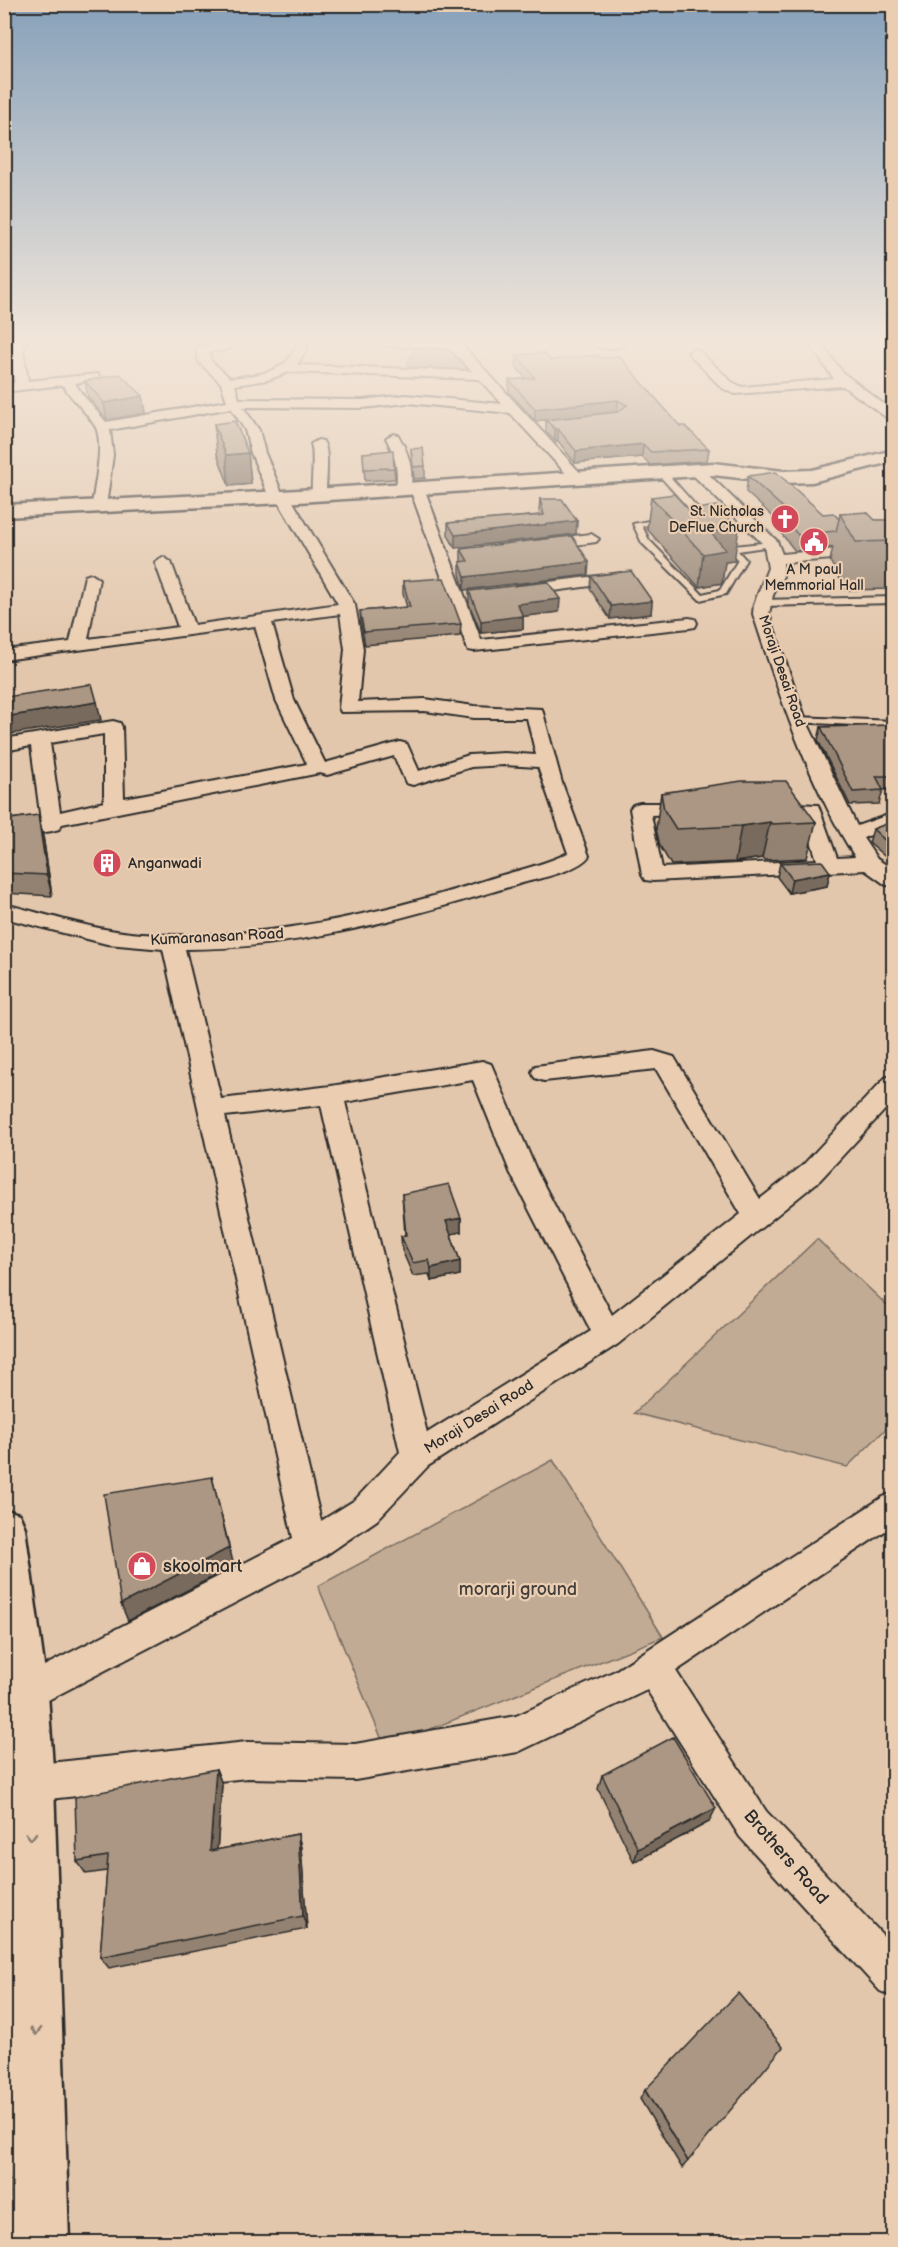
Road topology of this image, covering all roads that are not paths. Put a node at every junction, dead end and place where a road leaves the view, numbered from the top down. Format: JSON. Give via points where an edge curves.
{"nodes":[{"id":1,"x":105,"y":447,"type":"edge"},
{"id":2,"x":256,"y":447,"type":"edge"},
{"id":3,"x":319,"y":447,"type":"edge"},
{"id":4,"x":398,"y":447,"type":"edge"},
{"id":5,"x":549,"y":447,"type":"edge"},
{"id":6,"x":894,"y":455,"type":"edge"},
{"id":7,"x":696,"y":470,"type":"junction"},
{"id":8,"x":662,"y":473,"type":"junction"},
{"id":9,"x":578,"y":478,"type":"junction"},
{"id":10,"x":410,"y":489,"type":"junction"},
{"id":11,"x":319,"y":495,"type":"junction"},
{"id":12,"x":280,"y":497,"type":"junction"},
{"id":13,"x":99,"y":506,"type":"junction"},
{"id":14,"x":4,"y":511,"type":"edge"},
{"id":15,"x":699,"y":515,"type":"junction"},
{"id":16,"x":706,"y":523,"type":"edge"},
{"id":17,"x":719,"y":536,"type":"edge"},
{"id":18,"x":591,"y":539,"type":"dead end"},
{"id":19,"x":522,"y":547,"type":"edge"},
{"id":20,"x":732,"y":549,"type":"junction"},
{"id":21,"x":894,"y":549,"type":"edge"},
{"id":22,"x":774,"y":551,"type":"junction"},
{"id":23,"x":163,"y":562,"type":"dead end"},
{"id":24,"x":621,"y":578,"type":"edge"},
{"id":25,"x":91,"y":579,"type":"dead end"},
{"id":26,"x":504,"y":592,"type":"edge"},
{"id":27,"x":894,"y":600,"type":"edge"},
{"id":28,"x":761,"y":603,"type":"junction"},
{"id":29,"x":347,"y":608,"type":"junction"},
{"id":30,"x":262,"y":619,"type":"junction"},
{"id":31,"x":689,"y":623,"type":"dead end"},
{"id":32,"x":187,"y":629,"type":"junction"},
{"id":33,"x":78,"y":646,"type":"junction"},
{"id":34,"x":4,"y":655,"type":"edge"},
{"id":35,"x":797,"y":720,"type":"junction"},
{"id":36,"x":894,"y":724,"type":"edge"},
{"id":37,"x":40,"y":740,"type":"junction"},
{"id":38,"x":4,"y":744,"type":"edge"},
{"id":39,"x":546,"y":762,"type":"junction"},
{"id":40,"x":327,"y":769,"type":"dead end"},
{"id":41,"x":114,"y":806,"type":"junction"},
{"id":42,"x":709,"y":809,"type":"edge"},
{"id":43,"x":754,"y":809,"type":"edge"},
{"id":44,"x":894,"y":819,"type":"edge"},
{"id":45,"x":52,"y":820,"type":"junction"},
{"id":46,"x":4,"y":833,"type":"edge"},
{"id":47,"x":851,"y":835,"type":"junction"},
{"id":48,"x":869,"y":863,"type":"junction"},
{"id":49,"x":829,"y":865,"type":"junction"},
{"id":50,"x":894,"y":880,"type":"edge"},
{"id":51,"x":4,"y":911,"type":"edge"},
{"id":52,"x":172,"y":941,"type":"junction"},
{"id":53,"x":544,"y":1072,"type":"dead end"},
{"id":54,"x":894,"y":1083,"type":"edge"},
{"id":55,"x":331,"y":1095,"type":"junction"},
{"id":56,"x":211,"y":1109,"type":"junction"},
{"id":57,"x":756,"y":1216,"type":"junction"},
{"id":58,"x":608,"y":1335,"type":"junction"},
{"id":59,"x":417,"y":1456,"type":"junction"},
{"id":60,"x":894,"y":1507,"type":"edge"},
{"id":61,"x":4,"y":1528,"type":"edge"},
{"id":62,"x":311,"y":1546,"type":"junction"},
{"id":63,"x":652,"y":1666,"type":"junction"},
{"id":64,"x":26,"y":1694,"type":"junction"},
{"id":65,"x":30,"y":1783,"type":"junction"},
{"id":66,"x":894,"y":1977,"type":"edge"},
{"id":67,"x":40,"y":2242,"type":"edge"}],
"edges":[{"from":1,"to":13,"type":"street"},
{"from":2,"to":12,"type":"street"},
{"from":3,"to":11,"type":"street"},
{"from":4,"to":10,"type":"street"},
{"from":5,"to":9,"type":"street"},
{"from":6,"to":7,"type":"main road","via":[[812,476]]},
{"from":7,"to":8,"type":"main road"},
{"from":7,"to":22,"type":"street"},
{"from":8,"to":9,"type":"main road"},
{"from":8,"to":15,"type":"lane"},
{"from":9,"to":10,"type":"main road"},
{"from":10,"to":11,"type":"main road"},
{"from":10,"to":31,"type":"street","via":[[447,556],[463,597],[474,646]]},
{"from":11,"to":12,"type":"main road"},
{"from":12,"to":13,"type":"main road"},
{"from":12,"to":29,"type":"street"},
{"from":13,"to":14,"type":"main road"},
{"from":15,"to":16,"type":"lane"},
{"from":15,"to":20,"type":"lane","via":[[637,524],[645,541],[700,597],[723,592],[736,573],[742,560]]},
{"from":17,"to":20,"type":"lane"},
{"from":18,"to":19,"type":"street"},
{"from":20,"to":22,"type":"lane"},
{"from":21,"to":22,"type":"street"},
{"from":22,"to":28,"type":"street","name":"Moraji Desai Road","via":[[777,575]]},
{"from":23,"to":32,"type":"street"},
{"from":24,"to":26,"type":"street"},
{"from":25,"to":33,"type":"street"},
{"from":27,"to":28,"type":"lane"},
{"from":28,"to":35,"type":"street","name":"Moraji Desai Road","via":[[761,614]]},
{"from":29,"to":30,"type":"street"},
{"from":29,"to":39,"type":"street","via":[[354,649],[348,708],[425,705],[474,712],[535,713]]},
{"from":30,"to":32,"type":"street"},
{"from":30,"to":41,"type":"street","via":[[285,700],[318,768]]},
{"from":32,"to":33,"type":"street"},
{"from":33,"to":34,"type":"street"},
{"from":35,"to":36,"type":"lane"},
{"from":35,"to":47,"type":"street","name":"Moraji Desai Road"},
{"from":37,"to":38,"type":"street"},
{"from":37,"to":41,"type":"street","via":[[113,727]]},
{"from":37,"to":45,"type":"street"},
{"from":39,"to":40,"type":"street","via":[[469,761],[413,779],[400,748]]},
{"from":39,"to":52,"type":"street","name":"Kumaranasan Road","via":[[579,856],[395,915],[283,935]]},
{"from":41,"to":45,"type":"street"},
{"from":42,"to":49,"type":"street","via":[[640,809],[653,875]]},
{"from":43,"to":49,"type":"street","via":[[811,808]]},
{"from":44,"to":47,"type":"street"},
{"from":45,"to":46,"type":"street","via":[[52,825]]},
{"from":47,"to":48,"type":"street","name":"Moraji Desai Road"},
{"from":48,"to":49,"type":"street"},
{"from":48,"to":50,"type":"street","name":"Moraji Desai Road"},
{"from":51,"to":52,"type":"street","name":"Kumaranasan Road","via":[[101,935]]},
{"from":52,"to":56,"type":"street"},
{"from":53,"to":57,"type":"street","via":[[654,1060],[665,1063]]},
{"from":54,"to":57,"type":"street","name":"Moraji Desai Road","via":[[811,1173]]},
{"from":55,"to":56,"type":"street"},
{"from":55,"to":58,"type":"street","via":[[482,1070],[499,1122],[524,1175]]},
{"from":55,"to":59,"type":"street"},
{"from":56,"to":62,"type":"street"},
{"from":57,"to":58,"type":"street","name":"Moraji Desai Road"},
{"from":58,"to":59,"type":"street","name":"Moraji Desai Road"},
{"from":59,"to":62,"type":"street","name":"Moraji Desai Road","via":[[366,1510]]},
{"from":60,"to":63,"type":"street"},
{"from":61,"to":64,"type":"main road"},
{"from":62,"to":64,"type":"street","name":"Moraji Desai Road"},
{"from":63,"to":65,"type":"street","via":[[627,1683],[518,1734],[355,1762],[248,1760]]},
{"from":63,"to":66,"type":"street","name":"Brothers Road","via":[[753,1824]]},
{"from":64,"to":65,"type":"main road"},
{"from":65,"to":67,"type":"main road","one_way":true}]}
